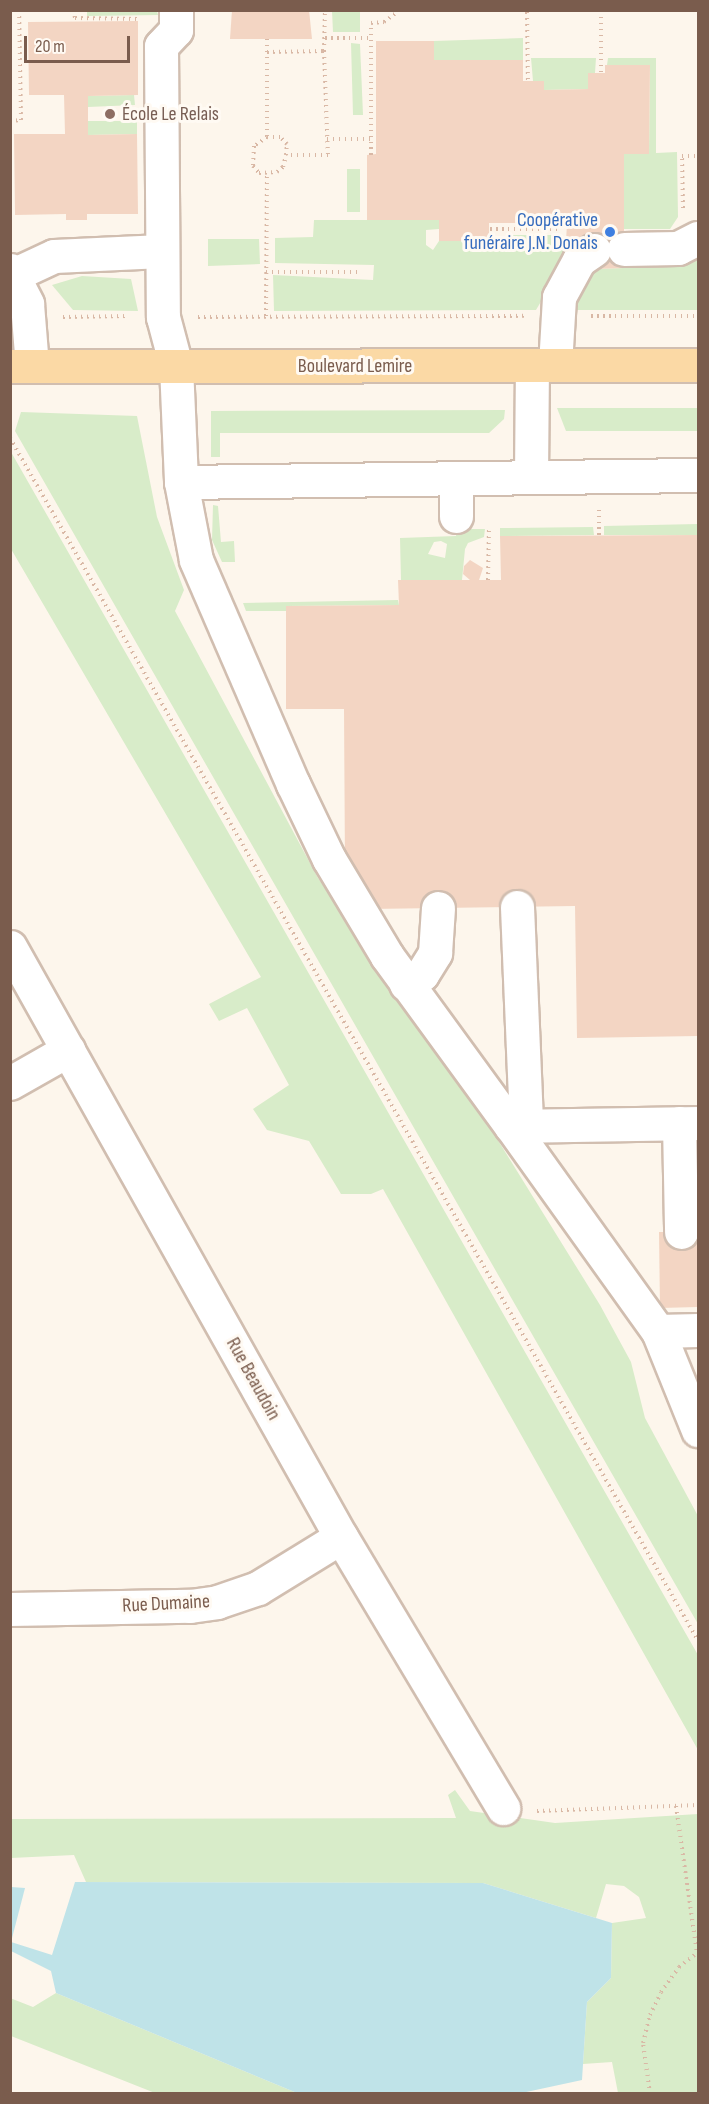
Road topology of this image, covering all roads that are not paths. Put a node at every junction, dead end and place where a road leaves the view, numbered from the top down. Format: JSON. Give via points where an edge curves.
{"nodes":[{"id":1,"x":161,"y":15,"type":"edge"},
{"id":2,"x":691,"y":227,"type":"edge"},
{"id":3,"x":162,"y":251,"type":"junction"},
{"id":4,"x":12,"y":272,"type":"edge"},
{"id":5,"x":544,"y":365,"type":"junction"},
{"id":6,"x":699,"y":365,"type":"edge"},
{"id":7,"x":21,"y":366,"type":"edge"},
{"id":8,"x":176,"y":366,"type":"junction"},
{"id":9,"x":699,"y":475,"type":"edge"},
{"id":10,"x":531,"y":477,"type":"junction"},
{"id":11,"x":456,"y":478,"type":"junction"},
{"id":12,"x":181,"y":482,"type":"junction"},
{"id":13,"x":456,"y":516,"type":"dead end"},
{"id":14,"x":517,"y":907,"type":"dead end"},
{"id":15,"x":438,"y":908,"type":"dead end"},
{"id":16,"x":10,"y":947,"type":"edge"},
{"id":17,"x":406,"y":984,"type":"junction"},
{"id":18,"x":68,"y":1050,"type":"junction"},
{"id":19,"x":10,"y":1083,"type":"edge"},
{"id":20,"x":689,"y":1123,"type":"edge"},
{"id":21,"x":519,"y":1126,"type":"junction"},
{"id":22,"x":681,"y":1232,"type":"dead end"},
{"id":23,"x":658,"y":1330,"type":"junction"},
{"id":24,"x":699,"y":1330,"type":"edge"},
{"id":25,"x":699,"y":1430,"type":"edge"},
{"id":26,"x":341,"y":1537,"type":"junction"},
{"id":27,"x":10,"y":1609,"type":"edge"},
{"id":28,"x":502,"y":1806,"type":"road end"}],
"edges":[{"from":1,"to":3,"type":"street","via":[[176,30],[161,46]]},
{"from":2,"to":5,"type":"street","via":[[678,248],[595,245],[579,260],[559,297]]},
{"from":3,"to":4,"type":"street","via":[[54,256]]},
{"from":3,"to":8,"type":"street","via":[[163,317]]},
{"from":4,"to":7,"type":"street","via":[[27,304]]},
{"from":5,"to":6,"type":"main road","name":"Boulevard Lemire"},
{"from":5,"to":8,"type":"main road","name":"Boulevard Lemire"},
{"from":5,"to":10,"type":"street"},
{"from":7,"to":8,"type":"main road","name":"Boulevard Lemire"},
{"from":8,"to":12,"type":"street"},
{"from":9,"to":10,"type":"street"},
{"from":10,"to":11,"type":"street"},
{"from":11,"to":12,"type":"street"},
{"from":11,"to":13,"type":"street"},
{"from":12,"to":17,"type":"street","via":[[196,560],[293,784],[345,887]]},
{"from":14,"to":21,"type":"street"},
{"from":15,"to":17,"type":"street","via":[[435,953],[422,974]]},
{"from":16,"to":18,"type":"street","name":"Rue Beaudoin"},
{"from":17,"to":21,"type":"street"},
{"from":18,"to":19,"type":"street"},
{"from":18,"to":26,"type":"street","name":"Rue Beaudoin"},
{"from":20,"to":21,"type":"street"},
{"from":20,"to":22,"type":"street"},
{"from":21,"to":23,"type":"street"},
{"from":23,"to":24,"type":"street"},
{"from":23,"to":25,"type":"street"},
{"from":26,"to":27,"type":"street","name":"Rue Dumaine","via":[[258,1588],[217,1602],[190,1606]]},
{"from":26,"to":28,"type":"street","name":"Rue Beaudoin"}]}
